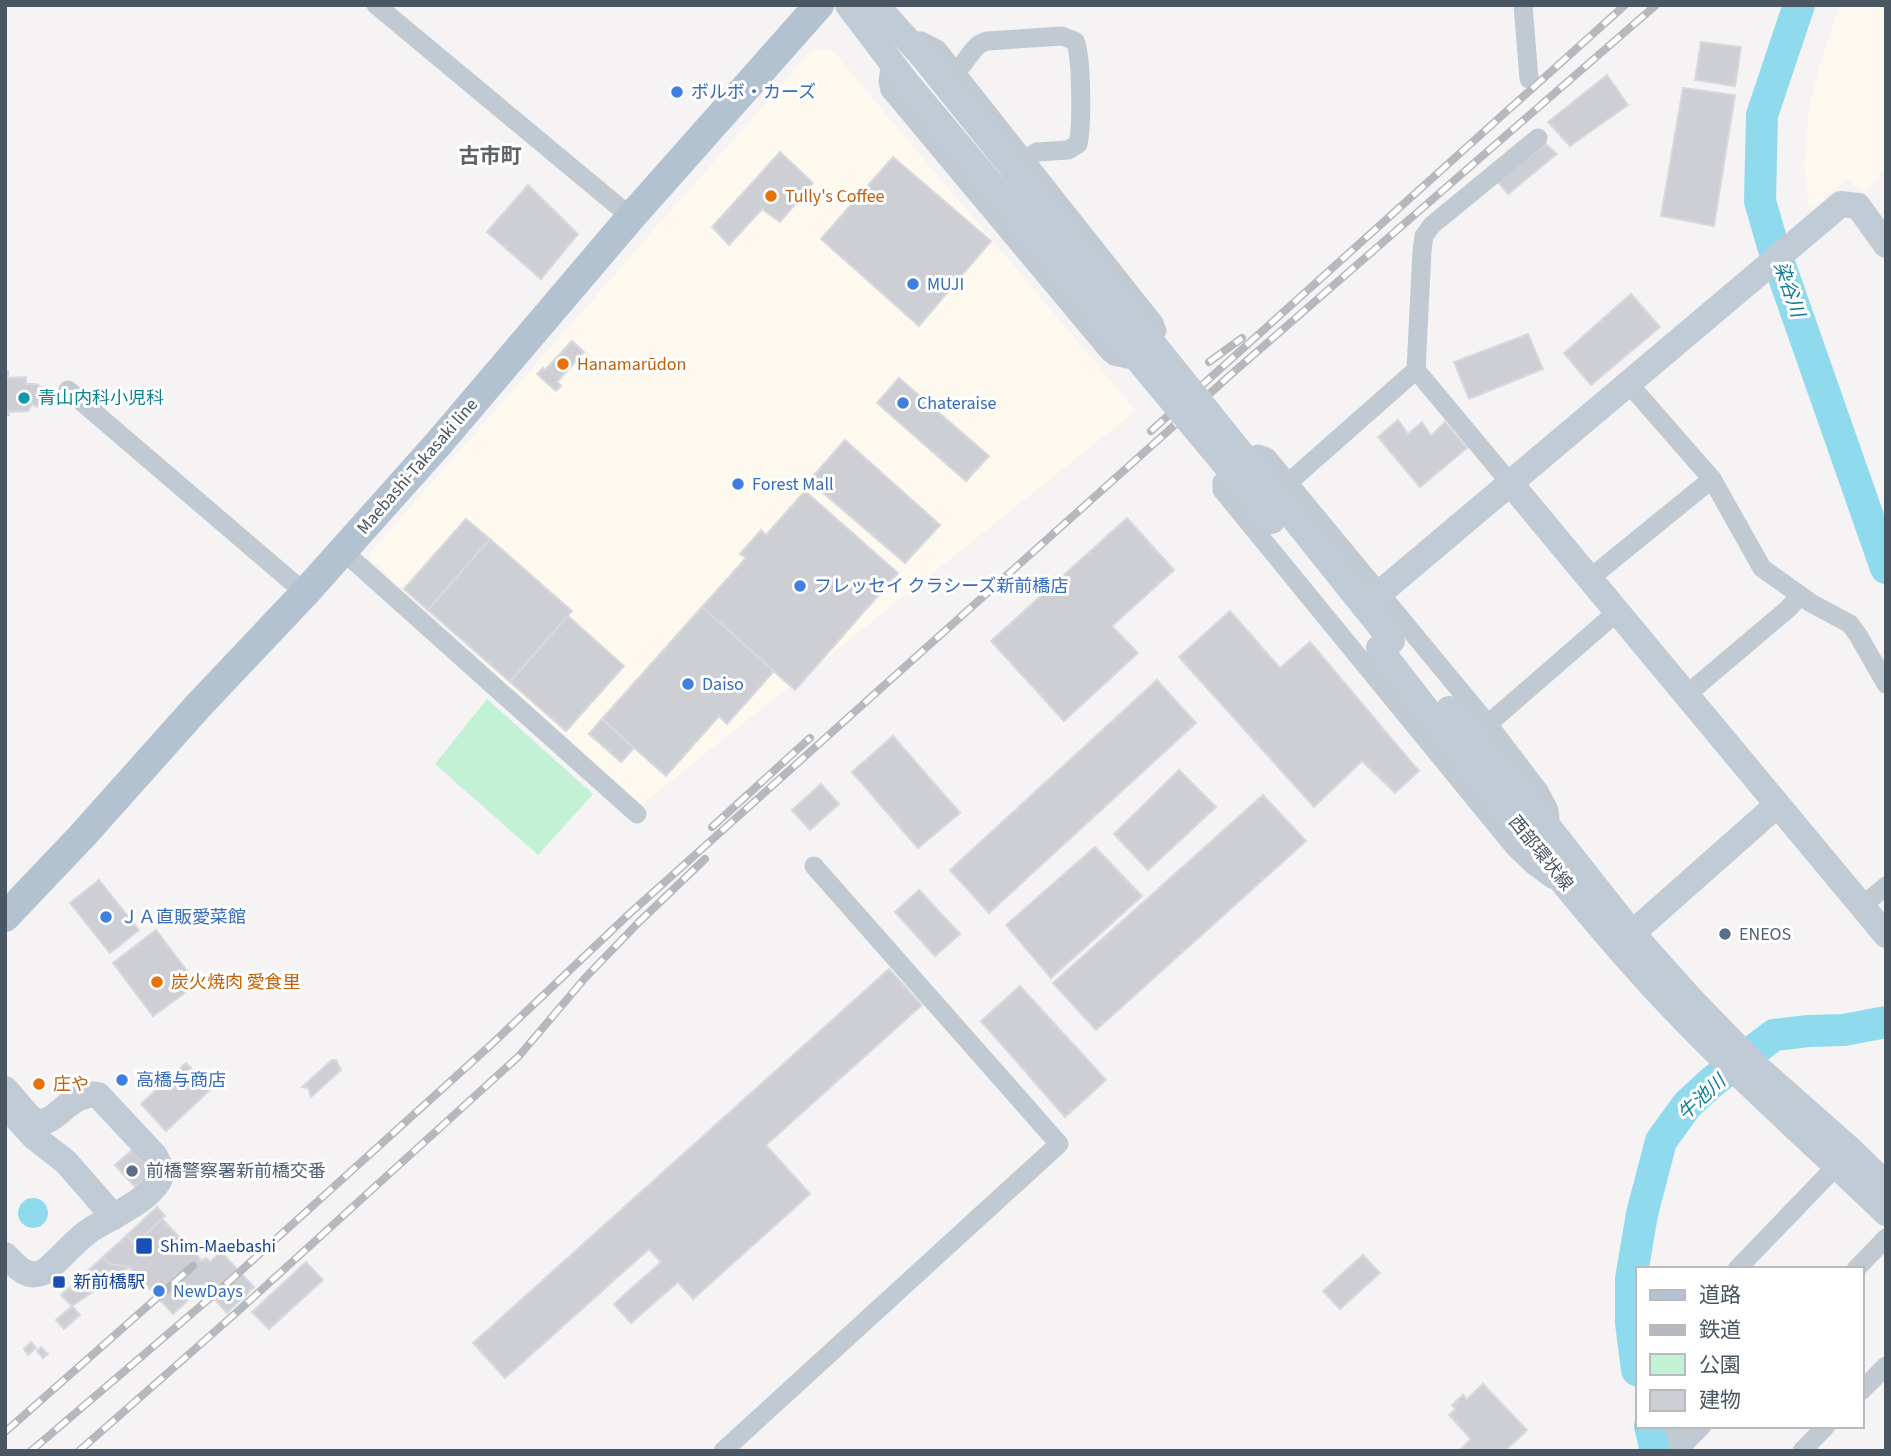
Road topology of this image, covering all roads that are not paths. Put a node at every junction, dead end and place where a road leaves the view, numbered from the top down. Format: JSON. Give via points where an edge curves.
{"nodes":[{"id":1,"x":376,"y":5,"type":"edge"},
{"id":2,"x":818,"y":5,"type":"edge"},
{"id":3,"x":848,"y":5,"type":"edge"},
{"id":4,"x":876,"y":5,"type":"edge"},
{"id":5,"x":1523,"y":5,"type":"edge"},
{"id":6,"x":916,"y":49,"type":"junction"},
{"id":7,"x":898,"y":70,"type":"junction"},
{"id":8,"x":956,"y":72,"type":"junction"},
{"id":9,"x":1529,"y":79,"type":"dead end"},
{"id":10,"x":1538,"y":138,"type":"dead end"},
{"id":11,"x":1025,"y":160,"type":"junction"},
{"id":12,"x":631,"y":217,"type":"junction"},
{"id":13,"x":1886,"y":244,"type":"edge"},
{"id":14,"x":1416,"y":370,"type":"junction"},
{"id":15,"x":1629,"y":384,"type":"junction"},
{"id":16,"x":68,"y":390,"type":"dead end"},
{"id":17,"x":1712,"y":479,"type":"junction"},
{"id":18,"x":1288,"y":483,"type":"junction"},
{"id":19,"x":1511,"y":484,"type":"junction"},
{"id":20,"x":343,"y":551,"type":"junction"},
{"id":21,"x":1590,"y":579,"type":"junction"},
{"id":22,"x":1381,"y":592,"type":"junction"},
{"id":23,"x":305,"y":593,"type":"junction"},
{"id":24,"x":1800,"y":595,"type":"junction"},
{"id":25,"x":1617,"y":612,"type":"junction"},
{"id":26,"x":1385,"y":645,"type":"junction"},
{"id":27,"x":1886,"y":684,"type":"edge"},
{"id":28,"x":1685,"y":696,"type":"junction"},
{"id":29,"x":1488,"y":724,"type":"junction"},
{"id":30,"x":1776,"y":806,"type":"junction"},
{"id":31,"x":637,"y":814,"type":"dead end"},
{"id":32,"x":1551,"y":830,"type":"junction"},
{"id":33,"x":814,"y":866,"type":"dead end"},
{"id":34,"x":1563,"y":881,"type":"junction"},
{"id":35,"x":1886,"y":886,"type":"edge"},
{"id":36,"x":1862,"y":906,"type":"junction"},
{"id":37,"x":5,"y":917,"type":"edge"},
{"id":38,"x":1886,"y":935,"type":"edge"},
{"id":39,"x":1625,"y":940,"type":"junction"},
{"id":40,"x":5,"y":1089,"type":"edge"},
{"id":41,"x":5,"y":1105,"type":"edge"},
{"id":42,"x":1844,"y":1158,"type":"junction"},
{"id":43,"x":1886,"y":1184,"type":"edge"},
{"id":44,"x":1886,"y":1213,"type":"edge"},
{"id":45,"x":114,"y":1217,"type":"junction"},
{"id":46,"x":1886,"y":1238,"type":"edge"},
{"id":47,"x":5,"y":1255,"type":"edge"},
{"id":48,"x":1739,"y":1267,"type":"edge"},
{"id":49,"x":1858,"y":1267,"type":"edge"},
{"id":50,"x":1886,"y":1366,"type":"edge"},
{"id":51,"x":1863,"y":1389,"type":"edge"},
{"id":52,"x":1674,"y":1428,"type":"edge"},
{"id":53,"x":1700,"y":1428,"type":"edge"},
{"id":54,"x":1824,"y":1428,"type":"edge"},
{"id":55,"x":1679,"y":1450,"type":"edge"},
{"id":56,"x":723,"y":1451,"type":"edge"},
{"id":57,"x":1802,"y":1451,"type":"edge"}],
"edges":[{"from":1,"to":12,"type":"street"},
{"from":2,"to":12,"type":"main road","name":"Maebashi-Takasaki line"},
{"from":3,"to":7,"type":"street"},
{"from":4,"to":6,"type":"street"},
{"from":5,"to":9,"type":"street"},
{"from":6,"to":8,"type":"street","via":[[921,41],[931,45]]},
{"from":6,"to":26,"type":"street","bridge":true},
{"from":7,"to":11,"type":"street","via":[[888,81],[890,90],[1109,352],[1127,359],[1154,337],[1154,323]]},
{"from":7,"to":26,"type":"street","bridge":true},
{"from":8,"to":11,"type":"street"},
{"from":8,"to":11,"type":"street","via":[[977,45],[987,41],[1062,36],[1075,41],[1080,75],[1077,144],[1068,150],[1037,152]]},
{"from":10,"to":14,"type":"street","via":[[1424,236]]},
{"from":12,"to":20,"type":"main road","name":"Maebashi-Takasaki line"},
{"from":13,"to":15,"type":"street","via":[[1858,206],[1840,204]]},
{"from":14,"to":18,"type":"street"},
{"from":14,"to":19,"type":"street"},
{"from":15,"to":17,"type":"street"},
{"from":15,"to":19,"type":"street"},
{"from":16,"to":23,"type":"street"},
{"from":17,"to":21,"type":"street"},
{"from":17,"to":24,"type":"street","via":[[1762,568]]},
{"from":18,"to":22,"type":"street"},
{"from":18,"to":34,"type":"street","via":[[1267,457],[1258,454],[1221,486],[1515,848],[1547,877]]},
{"from":19,"to":21,"type":"street"},
{"from":19,"to":22,"type":"street"},
{"from":20,"to":23,"type":"main road","name":"Maebashi-Takasaki line"},
{"from":20,"to":31,"type":"street"},
{"from":21,"to":25,"type":"street"},
{"from":22,"to":29,"type":"street"},
{"from":23,"to":37,"type":"main road","name":"Maebashi-Takasaki line"},
{"from":24,"to":27,"type":"street","via":[[1854,629]]},
{"from":24,"to":28,"type":"street"},
{"from":25,"to":28,"type":"street"},
{"from":25,"to":29,"type":"street"},
{"from":26,"to":32,"type":"street","name":"西部環状線"},
{"from":26,"to":34,"type":"street","name":"西部環状線"},
{"from":28,"to":30,"type":"street"},
{"from":29,"to":32,"type":"street","via":[[1544,800]]},
{"from":30,"to":36,"type":"street"},
{"from":30,"to":39,"type":"street"},
{"from":32,"to":39,"type":"street","name":"西部環状線"},
{"from":33,"to":56,"type":"street","via":[[1059,1144]]},
{"from":34,"to":39,"type":"street","name":"西部環状線"},
{"from":35,"to":36,"type":"street"},
{"from":36,"to":38,"type":"street"},
{"from":39,"to":42,"type":"street","name":"西部環状線","via":[[1749,1072]]},
{"from":40,"to":45,"type":"street","via":[[30,1117],[41,1121],[52,1119],[76,1098],[98,1095],[155,1156],[162,1170],[160,1180]]},
{"from":41,"to":45,"type":"street","via":[[34,1137],[66,1162]]},
{"from":42,"to":43,"type":"street"},
{"from":42,"to":44,"type":"street"},
{"from":42,"to":48,"type":"street"},
{"from":45,"to":47,"type":"street","via":[[90,1230],[38,1275],[23,1272]]},
{"from":46,"to":49,"type":"street"},
{"from":50,"to":51,"type":"street"},
{"from":52,"to":55,"type":"street"},
{"from":53,"to":55,"type":"street"},
{"from":54,"to":57,"type":"street"}]}
